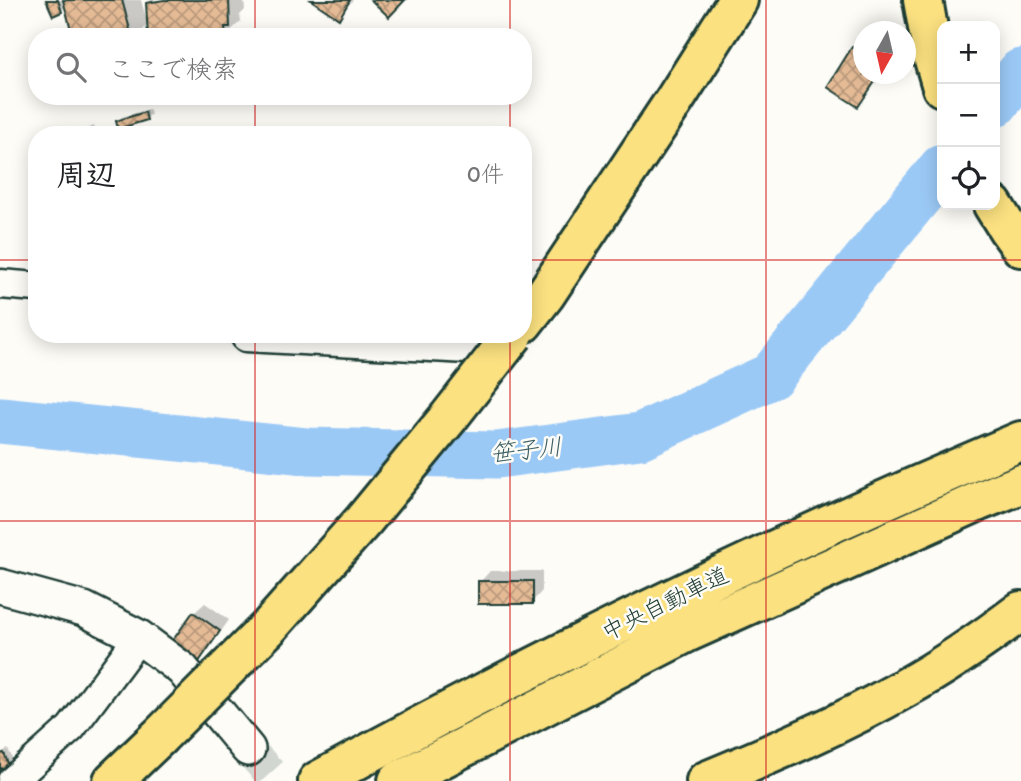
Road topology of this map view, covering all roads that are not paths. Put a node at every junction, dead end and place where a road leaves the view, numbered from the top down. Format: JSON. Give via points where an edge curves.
{"nodes":[{"id":1,"x":738,"y":0,"type":"edge"},
{"id":2,"x":923,"y":0,"type":"edge"},
{"id":3,"x":941,"y":84,"type":"edge"},
{"id":4,"x":996,"y":210,"type":"edge"},
{"id":5,"x":1021,"y":247,"type":"edge"},
{"id":6,"x":0,"y":284,"type":"edge"},
{"id":7,"x":28,"y":286,"type":"edge"},
{"id":8,"x":534,"y":309,"type":"edge"},
{"id":9,"x":357,"y":343,"type":"edge"},
{"id":10,"x":507,"y":343,"type":"edge"},
{"id":11,"x":468,"y":349,"type":"dead end"},
{"id":12,"x":1021,"y":442,"type":"edge"},
{"id":13,"x":1021,"y":484,"type":"edge"},
{"id":14,"x":0,"y":586,"type":"edge"},
{"id":15,"x":1021,"y":611,"type":"edge"},
{"id":16,"x":679,"y":616,"type":"junction"},
{"id":17,"x":139,"y":637,"type":"junction"},
{"id":18,"x":906,"y":688,"type":"junction"},
{"id":19,"x":248,"y":749,"type":"tunnel mouth"},
{"id":20,"x":12,"y":781,"type":"edge"},
{"id":21,"x":113,"y":781,"type":"edge"},
{"id":22,"x":318,"y":781,"type":"edge"},
{"id":23,"x":398,"y":781,"type":"edge"},
{"id":24,"x":706,"y":781,"type":"edge"},
{"id":25,"x":734,"y":781,"type":"edge"}],
"edges":[{"from":1,"to":8,"type":"highway"},
{"from":2,"to":3,"type":"highway"},
{"from":4,"to":5,"type":"highway"},
{"from":6,"to":7,"type":"street"},
{"from":9,"to":11,"type":"street"},
{"from":10,"to":21,"type":"highway","bridge":true,"via":[[407,468],[268,628]]},
{"from":12,"to":16,"type":"highway","name":"中央自動車道","via":[[821,528]]},
{"from":13,"to":16,"type":"highway","name":"中央自動車道"},
{"from":14,"to":17,"type":"street","via":[[84,609]]},
{"from":15,"to":18,"type":"highway"},
{"from":16,"to":22,"type":"highway","name":"中央自動車道","via":[[514,677]]},
{"from":16,"to":23,"type":"highway","name":"中央自動車道","via":[[522,716]]},
{"from":17,"to":19,"type":"street","via":[[182,669]]},
{"from":17,"to":20,"type":"street","via":[[71,728]]},
{"from":18,"to":24,"type":"highway"},
{"from":18,"to":25,"type":"highway"}]}
